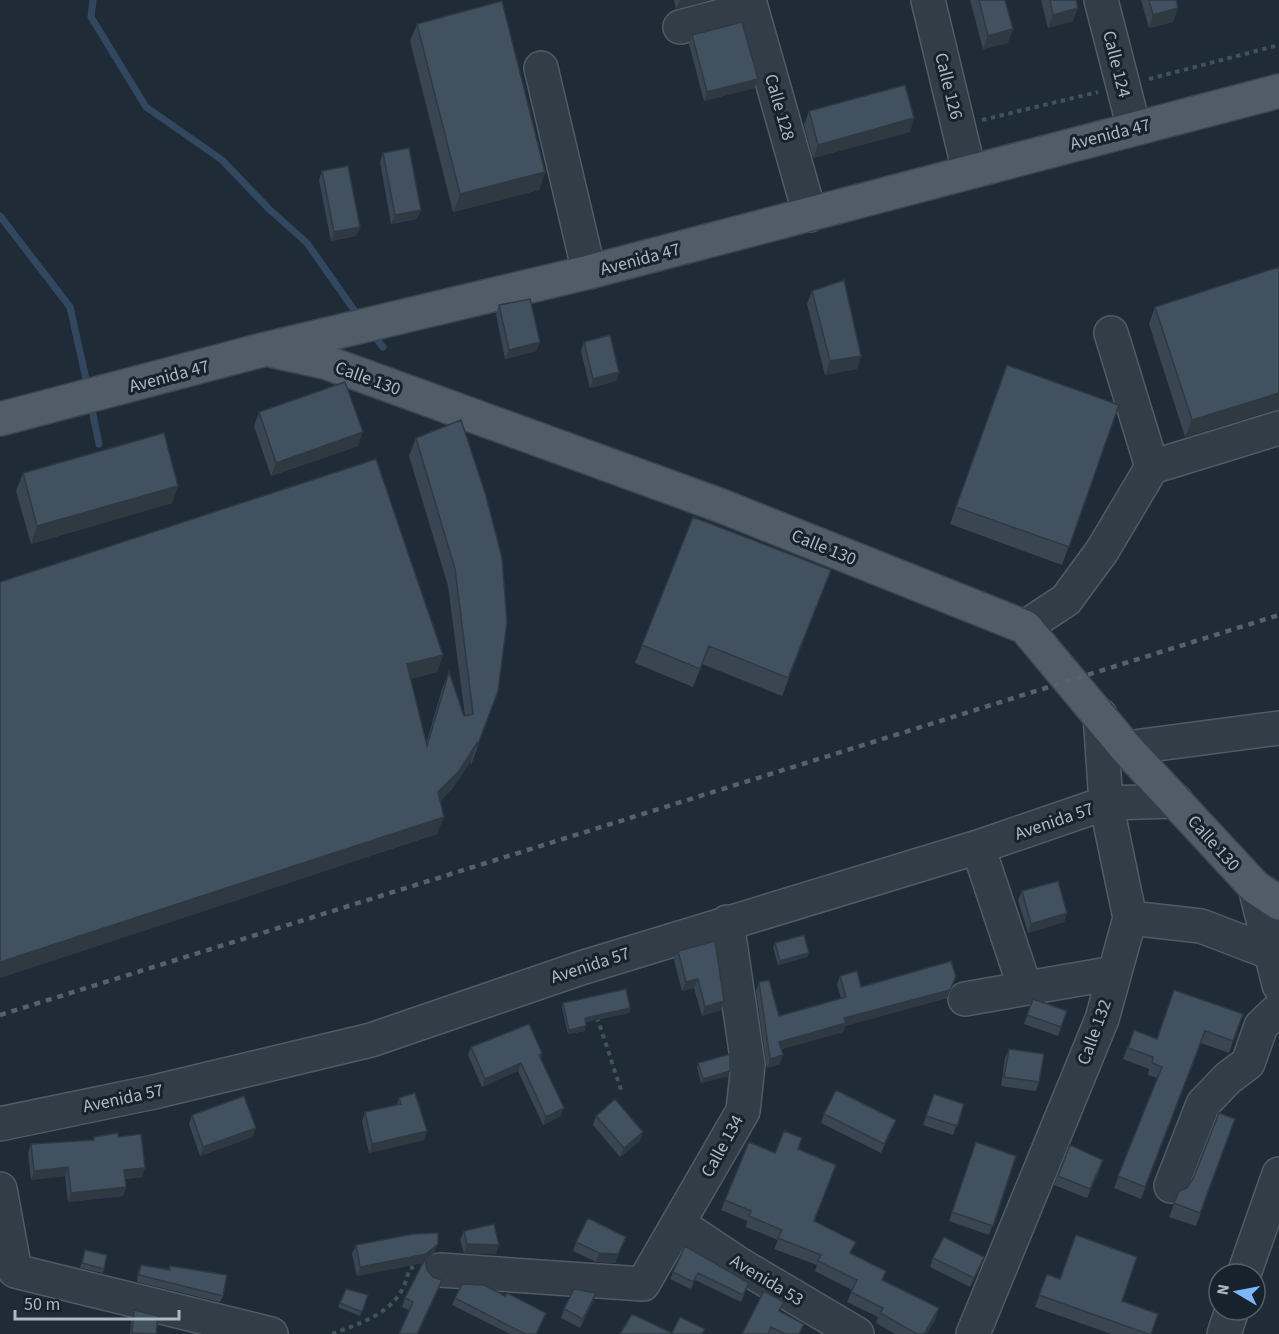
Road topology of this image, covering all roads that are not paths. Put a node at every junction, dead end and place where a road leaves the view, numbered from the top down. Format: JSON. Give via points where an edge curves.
{"nodes":[{"id":1,"x":928,"y":0,"type":"edge"},
{"id":2,"x":1101,"y":0,"type":"edge"},
{"id":3,"x":750,"y":4,"type":"edge"},
{"id":4,"x":680,"y":27,"type":"dead end"},
{"id":5,"x":541,"y":68,"type":"dead end"},
{"id":6,"x":1279,"y":91,"type":"edge"},
{"id":7,"x":1134,"y":128,"type":"junction"},
{"id":8,"x":969,"y":171,"type":"junction"},
{"id":9,"x":810,"y":215,"type":"junction"},
{"id":10,"x":588,"y":272,"type":"junction"},
{"id":11,"x":1111,"y":333,"type":"dead end"},
{"id":12,"x":266,"y":349,"type":"junction"},
{"id":13,"x":0,"y":419,"type":"edge"},
{"id":14,"x":1279,"y":428,"type":"edge"},
{"id":15,"x":1152,"y":467,"type":"junction"},
{"id":16,"x":1025,"y":627,"type":"junction"},
{"id":17,"x":1100,"y":715,"type":"junction"},
{"id":18,"x":1279,"y":728,"type":"edge"},
{"id":19,"x":1126,"y":748,"type":"junction"},
{"id":20,"x":1176,"y":801,"type":"junction"},
{"id":21,"x":1106,"y":803,"type":"junction"},
{"id":22,"x":978,"y":847,"type":"junction"},
{"id":23,"x":1267,"y":895,"type":"edge"},
{"id":24,"x":1130,"y":918,"type":"junction"},
{"id":25,"x":727,"y":922,"type":"junction"},
{"id":26,"x":1269,"y":952,"type":"junction"},
{"id":27,"x":1114,"y":973,"type":"junction"},
{"id":28,"x":1279,"y":985,"type":"edge"},
{"id":29,"x":1025,"y":988,"type":"junction"},
{"id":30,"x":965,"y":999,"type":"dead end"},
{"id":31,"x":1279,"y":1009,"type":"edge"},
{"id":32,"x":0,"y":1124,"type":"edge"},
{"id":33,"x":1279,"y":1174,"type":"edge"},
{"id":34,"x":1171,"y":1185,"type":"dead end"},
{"id":35,"x":0,"y":1189,"type":"edge"},
{"id":36,"x":679,"y":1224,"type":"junction"},
{"id":37,"x":1248,"y":1262,"type":"edge"},
{"id":38,"x":440,"y":1270,"type":"road end"},
{"id":39,"x":271,"y":1334,"type":"edge"},
{"id":40,"x":856,"y":1334,"type":"edge"},
{"id":41,"x":973,"y":1334,"type":"edge"}],
"edges":[{"from":1,"to":8,"type":"street","name":"Calle 126"},
{"from":2,"to":7,"type":"street","name":"Calle 124"},
{"from":3,"to":4,"type":"street"},
{"from":3,"to":9,"type":"street","name":"Calle 128"},
{"from":5,"to":10,"type":"street"},
{"from":6,"to":7,"type":"main road","name":"Avenida 47"},
{"from":7,"to":8,"type":"main road","name":"Avenida 47"},
{"from":8,"to":9,"type":"main road","name":"Avenida 47"},
{"from":9,"to":10,"type":"main road","name":"Avenida 47"},
{"from":10,"to":12,"type":"main road","name":"Avenida 47"},
{"from":11,"to":15,"type":"street"},
{"from":12,"to":13,"type":"main road","name":"Avenida 47"},
{"from":12,"to":16,"type":"main road","name":"Calle 130","via":[[328,363],[640,477]]},
{"from":14,"to":15,"type":"street"},
{"from":15,"to":16,"type":"street","via":[[1102,552],[1066,600]]},
{"from":16,"to":17,"type":"main road","name":"Calle 130"},
{"from":17,"to":19,"type":"main road","name":"Calle 130"},
{"from":17,"to":21,"type":"street","name":"Calle 132"},
{"from":18,"to":19,"type":"street"},
{"from":19,"to":20,"type":"main road","name":"Calle 130"},
{"from":20,"to":21,"type":"street","name":"Avenida 57"},
{"from":20,"to":23,"type":"main road","name":"Calle 130"},
{"from":21,"to":22,"type":"street","name":"Avenida 57"},
{"from":21,"to":24,"type":"street","name":"Calle 132"},
{"from":22,"to":25,"type":"street","name":"Avenida 57"},
{"from":22,"to":29,"type":"street"},
{"from":23,"to":26,"type":"street"},
{"from":24,"to":26,"type":"street","via":[[1201,926]]},
{"from":24,"to":27,"type":"street","name":"Calle 132"},
{"from":25,"to":32,"type":"street","name":"Avenida 57","via":[[371,1040]]},
{"from":25,"to":36,"type":"street","name":"Calle 134","via":[[748,1065],[743,1111]]},
{"from":26,"to":28,"type":"street"},
{"from":27,"to":29,"type":"street"},
{"from":27,"to":41,"type":"street","name":"Calle 132","via":[[1102,1019]]},
{"from":29,"to":30,"type":"street"},
{"from":31,"to":34,"type":"street","via":[[1261,1026],[1248,1063],[1203,1104]]},
{"from":33,"to":37,"type":"street"},
{"from":35,"to":39,"type":"street","via":[[15,1271]]},
{"from":36,"to":38,"type":"street","name":"Calle 134","via":[[643,1284]]},
{"from":36,"to":40,"type":"street","name":"Avenida 53"}]}
